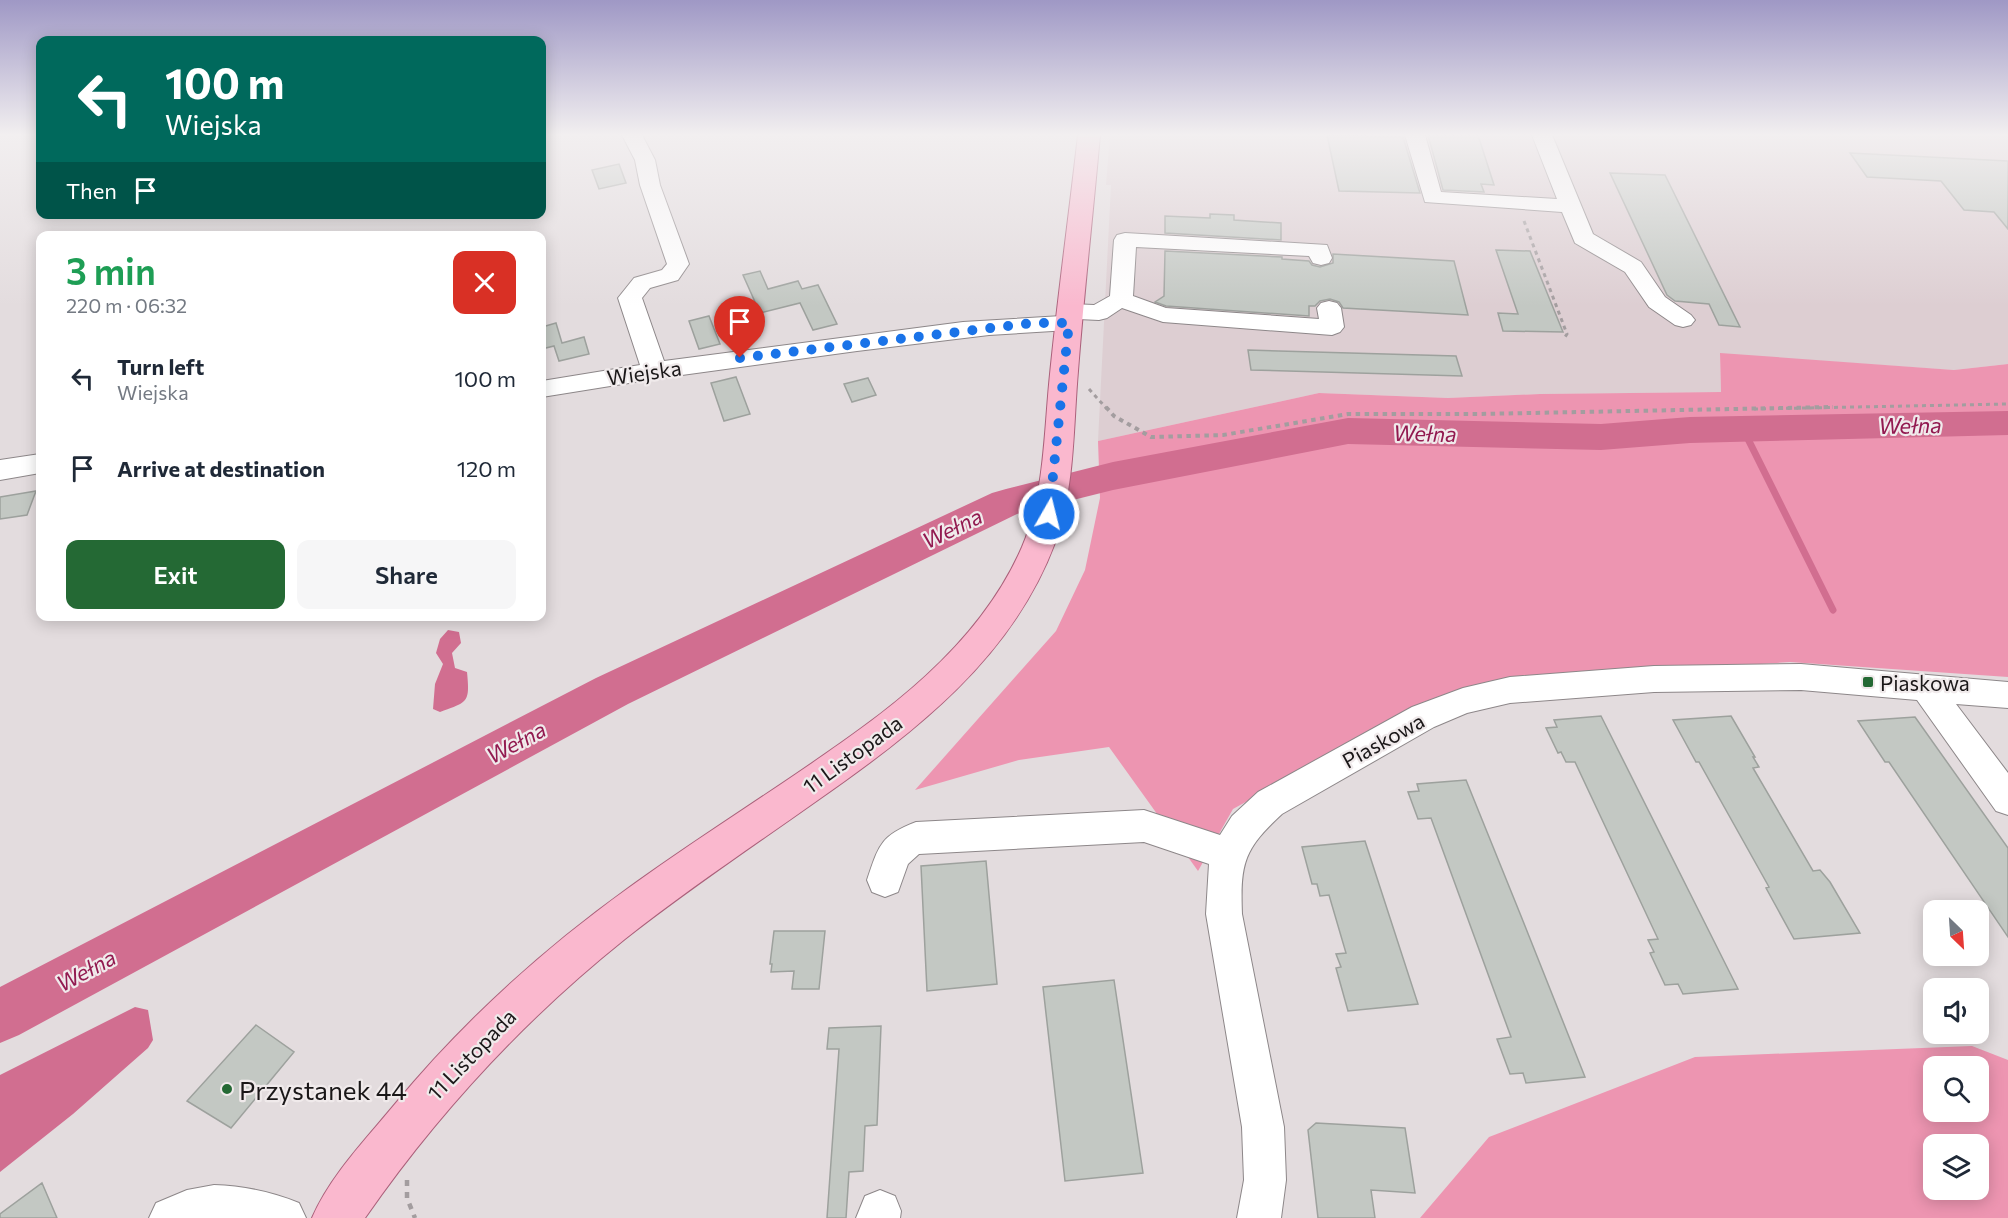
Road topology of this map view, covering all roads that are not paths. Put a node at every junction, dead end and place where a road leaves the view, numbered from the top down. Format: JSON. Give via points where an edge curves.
{"nodes":[{"id":1,"x":652,"y":192,"type":"edge"},
{"id":2,"x":1083,"y":192,"type":"edge"},
{"id":3,"x":1430,"y":192,"type":"edge"},
{"id":4,"x":1564,"y":192,"type":"edge"},
{"id":5,"x":1570,"y":206,"type":"junction"},
{"id":6,"x":1321,"y":258,"type":"dead end"},
{"id":7,"x":1329,"y":308,"type":"dead end"},
{"id":8,"x":1113,"y":310,"type":"junction"},
{"id":9,"x":1070,"y":317,"type":"junction"},
{"id":10,"x":1683,"y":320,"type":"dead end"},
{"id":11,"x":655,"y":371,"type":"junction"},
{"id":12,"x":546,"y":388,"type":"edge"},
{"id":13,"x":36,"y":465,"type":"edge"},
{"id":14,"x":0,"y":470,"type":"edge"},
{"id":15,"x":1925,"y":687,"type":"junction"},
{"id":16,"x":2008,"y":695,"type":"edge"},
{"id":17,"x":2008,"y":800,"type":"edge"},
{"id":18,"x":1228,"y":854,"type":"junction"},
{"id":19,"x":885,"y":880,"type":"dead end"},
{"id":20,"x":171,"y":1218,"type":"edge"},
{"id":21,"x":284,"y":1218,"type":"edge"},
{"id":22,"x":336,"y":1218,"type":"edge"},
{"id":23,"x":1258,"y":1218,"type":"edge"}],
"edges":[{"from":1,"to":11,"type":"street","via":[[678,264],[670,275],[642,283],[630,298]]},
{"from":2,"to":9,"type":"main road","name":"11 Listopada"},
{"from":3,"to":5,"type":"street","via":[[1432,198]]},
{"from":4,"to":5,"type":"street"},
{"from":5,"to":10,"type":"street","via":[[1583,238],[1633,267],[1657,302]]},
{"from":6,"to":8,"type":"street","via":[[1319,250],[1125,240]]},
{"from":7,"to":8,"type":"street","name":"Wiejska","via":[[1332,327]]},
{"from":8,"to":9,"type":"street","name":"Wiejska"},
{"from":9,"to":11,"type":"street","name":"Wiejska"},
{"from":9,"to":22,"type":"main road","name":"11 Listopada","via":[[1049,514],[1024,580],[983,642],[903,719],[647,898],[540,984],[425,1102]]},
{"from":11,"to":12,"type":"street","name":"Wiejska"},
{"from":13,"to":14,"type":"street"},
{"from":15,"to":16,"type":"street","name":"Piaskowa"},
{"from":15,"to":17,"type":"street"},
{"from":15,"to":18,"type":"street","name":"Piaskowa","via":[[1801,677],[1729,677],[1587,682],[1487,693],[1423,717],[1270,803],[1238,833]]},
{"from":18,"to":19,"type":"street","via":[[1144,826],[916,838],[900,844]]},
{"from":18,"to":23,"type":"street","name":"Piaskowa","via":[[1222,879],[1224,914],[1263,1127],[1265,1180]]},
{"from":20,"to":21,"type":"street","via":[[214,1205]]}]}
